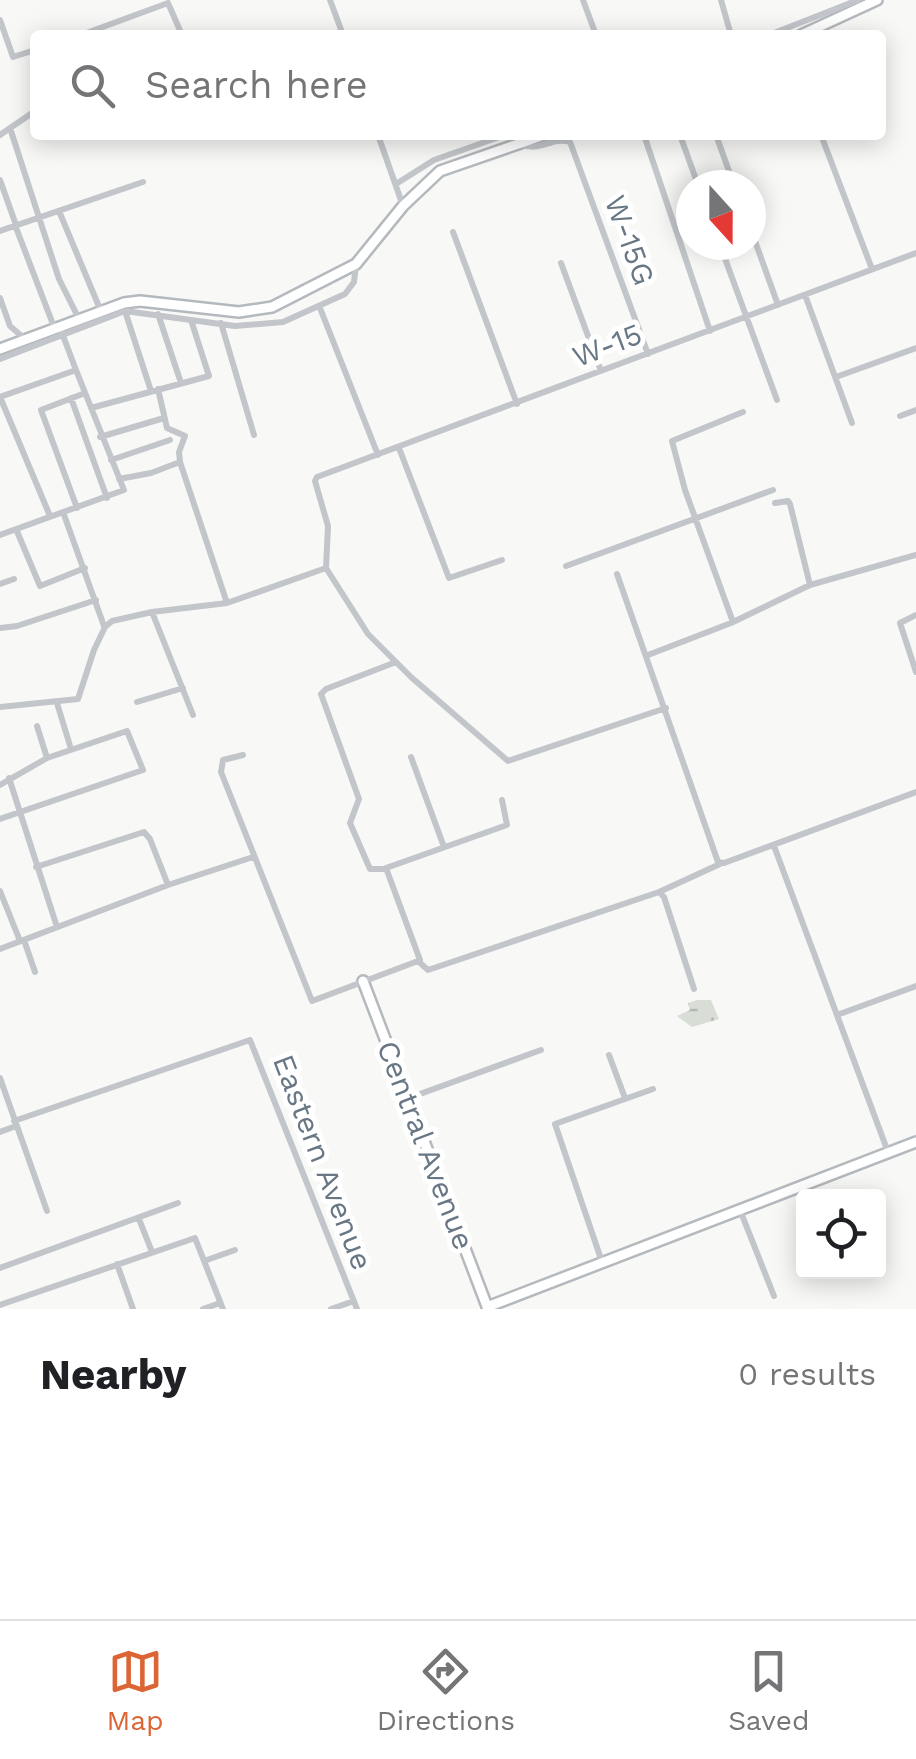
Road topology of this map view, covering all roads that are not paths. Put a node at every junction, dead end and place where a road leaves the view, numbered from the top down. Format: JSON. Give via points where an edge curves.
{"nodes":[{"id":1,"x":330,"y":0,"type":"edge"},
{"id":2,"x":583,"y":0,"type":"edge"},
{"id":3,"x":721,"y":0,"type":"edge"},
{"id":4,"x":858,"y":0,"type":"edge"},
{"id":5,"x":877,"y":0,"type":"edge"},
{"id":6,"x":0,"y":20,"type":"edge"},
{"id":7,"x":95,"y":30,"type":"edge"},
{"id":8,"x":180,"y":30,"type":"edge"},
{"id":9,"x":340,"y":30,"type":"edge"},
{"id":10,"x":594,"y":30,"type":"edge"},
{"id":11,"x":730,"y":30,"type":"edge"},
{"id":12,"x":782,"y":30,"type":"edge"},
{"id":13,"x":812,"y":30,"type":"edge"},
{"id":14,"x":30,"y":51,"type":"edge"},
{"id":15,"x":30,"y":114,"type":"edge"},
{"id":16,"x":10,"y":128,"type":"junction"},
{"id":17,"x":0,"y":134,"type":"edge"},
{"id":18,"x":380,"y":140,"type":"edge"},
{"id":19,"x":478,"y":140,"type":"edge"},
{"id":20,"x":515,"y":140,"type":"edge"},
{"id":21,"x":519,"y":140,"type":"edge"},
{"id":22,"x":563,"y":140,"type":"edge"},
{"id":23,"x":563,"y":140,"type":"edge"},
{"id":24,"x":646,"y":140,"type":"edge"},
{"id":25,"x":682,"y":140,"type":"edge"},
{"id":26,"x":718,"y":140,"type":"edge"},
{"id":27,"x":823,"y":140,"type":"edge"},
{"id":28,"x":693,"y":170,"type":"edge"},
{"id":29,"x":729,"y":170,"type":"edge"},
{"id":30,"x":0,"y":180,"type":"edge"},
{"id":31,"x":143,"y":182,"type":"dead end"},
{"id":32,"x":396,"y":184,"type":"junction"},
{"id":33,"x":403,"y":206,"type":"junction"},
{"id":34,"x":59,"y":211,"type":"junction"},
{"id":35,"x":39,"y":217,"type":"junction"},
{"id":36,"x":15,"y":225,"type":"junction"},
{"id":37,"x":0,"y":230,"type":"edge"},
{"id":38,"x":453,"y":232,"type":"dead end"},
{"id":39,"x":916,"y":253,"type":"edge"},
{"id":40,"x":725,"y":260,"type":"edge"},
{"id":41,"x":762,"y":260,"type":"edge"},
{"id":42,"x":561,"y":263,"type":"dead end"},
{"id":43,"x":356,"y":264,"type":"junction"},
{"id":44,"x":872,"y":269,"type":"junction"},
{"id":45,"x":805,"y":295,"type":"junction"},
{"id":46,"x":0,"y":298,"type":"edge"},
{"id":47,"x":778,"y":305,"type":"junction"},
{"id":48,"x":320,"y":308,"type":"junction"},
{"id":49,"x":100,"y":309,"type":"junction"},
{"id":50,"x":126,"y":311,"type":"junction"},
{"id":51,"x":158,"y":314,"type":"junction"},
{"id":52,"x":746,"y":317,"type":"junction"},
{"id":53,"x":78,"y":318,"type":"junction"},
{"id":54,"x":191,"y":320,"type":"junction"},
{"id":55,"x":221,"y":324,"type":"junction"},
{"id":56,"x":59,"y":329,"type":"junction"},
{"id":57,"x":710,"y":331,"type":"junction"},
{"id":58,"x":25,"y":339,"type":"junction"},
{"id":59,"x":916,"y":348,"type":"edge"},
{"id":60,"x":0,"y":349,"type":"edge"},
{"id":61,"x":648,"y":354,"type":"junction"},
{"id":62,"x":0,"y":359,"type":"edge"},
{"id":63,"x":76,"y":370,"type":"junction"},
{"id":64,"x":602,"y":371,"type":"junction"},
{"id":65,"x":836,"y":377,"type":"junction"},
{"id":66,"x":182,"y":384,"type":"junction"},
{"id":67,"x":155,"y":390,"type":"junction"},
{"id":68,"x":84,"y":393,"type":"junction"},
{"id":69,"x":72,"y":398,"type":"junction"},
{"id":70,"x":777,"y":400,"type":"dead end"},
{"id":71,"x":517,"y":404,"type":"junction"},
{"id":72,"x":91,"y":408,"type":"junction"},
{"id":73,"x":916,"y":410,"type":"edge"},
{"id":74,"x":743,"y":412,"type":"dead end"},
{"id":75,"x":900,"y":416,"type":"dead end"},
{"id":76,"x":164,"y":418,"type":"junction"},
{"id":77,"x":852,"y":423,"type":"dead end"},
{"id":78,"x":254,"y":435,"type":"dead end"},
{"id":79,"x":100,"y":437,"type":"junction"},
{"id":80,"x":170,"y":440,"type":"dead end"},
{"id":81,"x":399,"y":448,"type":"junction"},
{"id":82,"x":378,"y":455,"type":"junction"},
{"id":83,"x":111,"y":460,"type":"junction"},
{"id":84,"x":180,"y":462,"type":"junction"},
{"id":85,"x":120,"y":479,"type":"junction"},
{"id":86,"x":772,"y":490,"type":"dead end"},
{"id":87,"x":107,"y":498,"type":"junction"},
{"id":88,"x":775,"y":503,"type":"dead end"},
{"id":89,"x":76,"y":508,"type":"junction"},
{"id":90,"x":63,"y":512,"type":"junction"},
{"id":91,"x":50,"y":516,"type":"junction"},
{"id":92,"x":694,"y":518,"type":"junction"},
{"id":93,"x":16,"y":529,"type":"junction"},
{"id":94,"x":0,"y":535,"type":"edge"},
{"id":95,"x":916,"y":555,"type":"edge"},
{"id":96,"x":502,"y":560,"type":"dead end"},
{"id":97,"x":566,"y":566,"type":"dead end"},
{"id":98,"x":85,"y":568,"type":"junction"},
{"id":99,"x":326,"y":568,"type":"junction"},
{"id":100,"x":618,"y":574,"type":"dead end"},
{"id":101,"x":14,"y":579,"type":"dead end"},
{"id":102,"x":0,"y":584,"type":"edge"},
{"id":103,"x":810,"y":585,"type":"junction"},
{"id":104,"x":96,"y":600,"type":"junction"},
{"id":105,"x":227,"y":602,"type":"junction"},
{"id":106,"x":152,"y":612,"type":"junction"},
{"id":107,"x":916,"y":615,"type":"edge"},
{"id":108,"x":733,"y":622,"type":"junction"},
{"id":109,"x":0,"y":628,"type":"edge"},
{"id":110,"x":105,"y":628,"type":"junction"},
{"id":111,"x":648,"y":656,"type":"junction"},
{"id":112,"x":396,"y":662,"type":"junction"},
{"id":113,"x":916,"y":672,"type":"edge"},
{"id":114,"x":182,"y":688,"type":"junction"},
{"id":115,"x":137,"y":702,"type":"dead end"},
{"id":116,"x":56,"y":703,"type":"junction"},
{"id":117,"x":0,"y":707,"type":"edge"},
{"id":118,"x":666,"y":708,"type":"junction"},
{"id":119,"x":194,"y":715,"type":"dead end"},
{"id":120,"x":37,"y":726,"type":"dead end"},
{"id":121,"x":71,"y":749,"type":"junction"},
{"id":122,"x":243,"y":755,"type":"dead end"},
{"id":123,"x":411,"y":757,"type":"dead end"},
{"id":124,"x":47,"y":758,"type":"junction"},
{"id":125,"x":9,"y":778,"type":"junction"},
{"id":126,"x":0,"y":785,"type":"edge"},
{"id":127,"x":916,"y":792,"type":"edge"},
{"id":128,"x":502,"y":800,"type":"dead end"},
{"id":129,"x":19,"y":812,"type":"junction"},
{"id":130,"x":0,"y":819,"type":"edge"},
{"id":131,"x":444,"y":846,"type":"junction"},
{"id":132,"x":774,"y":846,"type":"junction"},
{"id":133,"x":252,"y":856,"type":"junction"},
{"id":134,"x":721,"y":864,"type":"junction"},
{"id":135,"x":36,"y":868,"type":"junction"},
{"id":136,"x":385,"y":870,"type":"junction"},
{"id":137,"x":168,"y":885,"type":"junction"},
{"id":138,"x":0,"y":891,"type":"edge"},
{"id":139,"x":659,"y":892,"type":"junction"},
{"id":140,"x":57,"y":928,"type":"junction"},
{"id":141,"x":22,"y":941,"type":"junction"},
{"id":142,"x":0,"y":949,"type":"edge"},
{"id":143,"x":420,"y":960,"type":"junction"},
{"id":144,"x":35,"y":972,"type":"dead end"},
{"id":145,"x":363,"y":981,"type":"junction"},
{"id":146,"x":916,"y":986,"type":"edge"},
{"id":147,"x":694,"y":989,"type":"dead end"},
{"id":148,"x":837,"y":1015,"type":"junction"},
{"id":149,"x":541,"y":1050,"type":"dead end"},
{"id":150,"x":609,"y":1054,"type":"dead end"},
{"id":151,"x":0,"y":1078,"type":"edge"},
{"id":152,"x":652,"y":1088,"type":"dead end"},
{"id":153,"x":3,"y":1098,"type":"edge"},
{"id":154,"x":409,"y":1098,"type":"junction"},
{"id":155,"x":625,"y":1098,"type":"junction"},
{"id":156,"x":15,"y":1124,"type":"junction"},
{"id":157,"x":0,"y":1132,"type":"edge"},
{"id":158,"x":916,"y":1142,"type":"edge"},
{"id":159,"x":888,"y":1152,"type":"junction"},
{"id":160,"x":178,"y":1203,"type":"dead end"},
{"id":161,"x":740,"y":1210,"type":"junction"},
{"id":162,"x":46,"y":1212,"type":"dead end"},
{"id":163,"x":139,"y":1219,"type":"junction"},
{"id":164,"x":235,"y":1250,"type":"dead end"},
{"id":165,"x":152,"y":1252,"type":"junction"},
{"id":166,"x":204,"y":1262,"type":"junction"},
{"id":167,"x":117,"y":1264,"type":"junction"},
{"id":168,"x":602,"y":1264,"type":"junction"},
{"id":169,"x":0,"y":1268,"type":"edge"},
{"id":170,"x":26,"y":1296,"type":"junction"},
{"id":171,"x":774,"y":1296,"type":"dead end"},
{"id":172,"x":0,"y":1305,"type":"edge"},
{"id":173,"x":355,"y":1305,"type":"edge"},
{"id":174,"x":221,"y":1306,"type":"edge"},
{"id":175,"x":133,"y":1307,"type":"edge"},
{"id":176,"x":486,"y":1308,"type":"edge"},
{"id":177,"x":31,"y":1309,"type":"edge"},
{"id":178,"x":122,"y":1309,"type":"edge"},
{"id":179,"x":203,"y":1309,"type":"edge"},
{"id":180,"x":332,"y":1309,"type":"edge"}],
"edges":[{"from":1,"to":9,"type":"street"},
{"from":2,"to":10,"type":"street"},
{"from":3,"to":11,"type":"street"},
{"from":4,"to":12,"type":"street"},
{"from":5,"to":13,"type":"street"},
{"from":6,"to":14,"type":"street","via":[[13,56]]},
{"from":7,"to":8,"type":"street","via":[[168,3]]},
{"from":15,"to":16,"type":"street"},
{"from":16,"to":17,"type":"street"},
{"from":16,"to":35,"type":"street"},
{"from":18,"to":32,"type":"street"},
{"from":19,"to":32,"type":"street"},
{"from":20,"to":33,"type":"street","via":[[448,166]]},
{"from":21,"to":22,"type":"street","name":"W-15G","via":[[532,149]]},
{"from":23,"to":61,"type":"street","name":"W-15G","via":[[570,142]]},
{"from":24,"to":57,"type":"street"},
{"from":25,"to":28,"type":"street"},
{"from":26,"to":29,"type":"street"},
{"from":27,"to":44,"type":"street"},
{"from":30,"to":36,"type":"street"},
{"from":31,"to":34,"type":"street"},
{"from":32,"to":33,"type":"street"},
{"from":33,"to":43,"type":"street"},
{"from":34,"to":35,"type":"street"},
{"from":34,"to":49,"type":"street"},
{"from":35,"to":36,"type":"street"},
{"from":35,"to":53,"type":"street"},
{"from":36,"to":37,"type":"street"},
{"from":36,"to":56,"type":"street"},
{"from":38,"to":71,"type":"street"},
{"from":39,"to":44,"type":"street","name":"W-15"},
{"from":40,"to":52,"type":"street"},
{"from":41,"to":47,"type":"street"},
{"from":42,"to":64,"type":"street"},
{"from":43,"to":48,"type":"street","via":[[350,289]]},
{"from":43,"to":49,"type":"street","via":[[263,310],[140,301]]},
{"from":44,"to":45,"type":"street","name":"W-15"},
{"from":45,"to":47,"type":"street","name":"W-15"},
{"from":45,"to":65,"type":"street"},
{"from":46,"to":58,"type":"street","via":[[10,326]]},
{"from":47,"to":52,"type":"street","name":"W-15"},
{"from":48,"to":55,"type":"street","via":[[274,324]]},
{"from":48,"to":82,"type":"street"},
{"from":49,"to":53,"type":"street"},
{"from":50,"to":51,"type":"street"},
{"from":50,"to":56,"type":"street"},
{"from":50,"to":67,"type":"street"},
{"from":51,"to":54,"type":"street"},
{"from":51,"to":66,"type":"street"},
{"from":52,"to":57,"type":"street","name":"W-15"},
{"from":52,"to":70,"type":"street"},
{"from":53,"to":56,"type":"street"},
{"from":54,"to":55,"type":"street"},
{"from":54,"to":66,"type":"street","via":[[209,375]]},
{"from":55,"to":78,"type":"street"},
{"from":56,"to":58,"type":"street"},
{"from":56,"to":62,"type":"street"},
{"from":56,"to":63,"type":"street"},
{"from":57,"to":61,"type":"street","name":"W-15"},
{"from":58,"to":60,"type":"street"},
{"from":59,"to":65,"type":"street"},
{"from":61,"to":64,"type":"street","name":"W-15"},
{"from":63,"to":68,"type":"street"},
{"from":63,"to":91,"type":"street","via":[[0,397]]},
{"from":64,"to":71,"type":"street","name":"W-15"},
{"from":65,"to":77,"type":"street"},
{"from":66,"to":67,"type":"street"},
{"from":67,"to":72,"type":"street"},
{"from":67,"to":76,"type":"street"},
{"from":68,"to":69,"type":"street"},
{"from":68,"to":72,"type":"street"},
{"from":69,"to":87,"type":"street"},
{"from":69,"to":89,"type":"street","via":[[41,411]]},
{"from":71,"to":81,"type":"street","name":"W-15"},
{"from":72,"to":79,"type":"street"},
{"from":73,"to":75,"type":"street"},
{"from":74,"to":92,"type":"street","via":[[673,439]]},
{"from":76,"to":79,"type":"street"},
{"from":76,"to":84,"type":"street","via":[[168,430],[186,436]]},
{"from":79,"to":83,"type":"street"},
{"from":80,"to":83,"type":"street"},
{"from":81,"to":82,"type":"street","name":"W-15"},
{"from":81,"to":96,"type":"street","via":[[449,578]]},
{"from":82,"to":99,"type":"street","name":"W-15","via":[[315,480],[328,526]]},
{"from":83,"to":85,"type":"street"},
{"from":84,"to":85,"type":"street"},
{"from":84,"to":105,"type":"street"},
{"from":85,"to":87,"type":"street","via":[[124,490]]},
{"from":86,"to":92,"type":"street"},
{"from":87,"to":89,"type":"street"},
{"from":88,"to":103,"type":"street","via":[[790,504]]},
{"from":89,"to":90,"type":"street"},
{"from":90,"to":91,"type":"street"},
{"from":90,"to":98,"type":"street"},
{"from":91,"to":93,"type":"street"},
{"from":92,"to":97,"type":"street"},
{"from":92,"to":108,"type":"street"},
{"from":93,"to":94,"type":"street"},
{"from":93,"to":98,"type":"street","via":[[40,586]]},
{"from":95,"to":103,"type":"street"},
{"from":98,"to":104,"type":"street"},
{"from":99,"to":105,"type":"street"},
{"from":99,"to":112,"type":"street","via":[[362,627]]},
{"from":100,"to":111,"type":"street"},
{"from":101,"to":102,"type":"street"},
{"from":103,"to":108,"type":"street"},
{"from":104,"to":109,"type":"street"},
{"from":104,"to":110,"type":"street"},
{"from":105,"to":106,"type":"street"},
{"from":106,"to":110,"type":"street"},
{"from":106,"to":114,"type":"street"},
{"from":107,"to":113,"type":"street","via":[[900,623]]},
{"from":108,"to":111,"type":"street"},
{"from":110,"to":116,"type":"street","via":[[79,698]]},
{"from":111,"to":118,"type":"street"},
{"from":112,"to":118,"type":"street","via":[[508,761]]},
{"from":112,"to":136,"type":"street","via":[[320,694],[359,799],[350,823],[370,869]]},
{"from":114,"to":115,"type":"street"},
{"from":114,"to":119,"type":"street"},
{"from":116,"to":117,"type":"street"},
{"from":116,"to":121,"type":"street"},
{"from":118,"to":134,"type":"street"},
{"from":120,"to":124,"type":"street"},
{"from":121,"to":124,"type":"street"},
{"from":121,"to":129,"type":"street","via":[[128,731],[143,770]]},
{"from":122,"to":133,"type":"street","via":[[226,758],[220,767]]},
{"from":123,"to":131,"type":"street"},
{"from":124,"to":125,"type":"street"},
{"from":125,"to":126,"type":"street"},
{"from":125,"to":129,"type":"street"},
{"from":127,"to":132,"type":"street"},
{"from":128,"to":131,"type":"street","via":[[508,825]]},
{"from":129,"to":130,"type":"street"},
{"from":129,"to":135,"type":"street"},
{"from":131,"to":136,"type":"street"},
{"from":132,"to":134,"type":"street"},
{"from":132,"to":148,"type":"street"},
{"from":133,"to":137,"type":"street"},
{"from":133,"to":145,"type":"street","via":[[310,1000]]},
{"from":134,"to":139,"type":"street"},
{"from":135,"to":137,"type":"street","via":[[144,832]]},
{"from":135,"to":140,"type":"street"},
{"from":136,"to":143,"type":"street"},
{"from":137,"to":140,"type":"street"},
{"from":138,"to":141,"type":"street"},
{"from":139,"to":143,"type":"street","via":[[428,970]]},
{"from":139,"to":147,"type":"street"},
{"from":140,"to":141,"type":"street"},
{"from":141,"to":142,"type":"street"},
{"from":141,"to":144,"type":"street"},
{"from":143,"to":145,"type":"street"},
{"from":145,"to":154,"type":"street","name":"Central Avenue"},
{"from":146,"to":148,"type":"street"},
{"from":148,"to":159,"type":"street"},
{"from":149,"to":154,"type":"street"},
{"from":150,"to":155,"type":"street"},
{"from":151,"to":153,"type":"street"},
{"from":152,"to":155,"type":"street"},
{"from":153,"to":156,"type":"street"},
{"from":154,"to":176,"type":"street","name":"Central Avenue"},
{"from":155,"to":168,"type":"street","via":[[554,1124]]},
{"from":156,"to":157,"type":"street"},
{"from":156,"to":162,"type":"street"},
{"from":156,"to":173,"type":"street","name":"Eastern Avenue","via":[[250,1040]]},
{"from":158,"to":159,"type":"street"},
{"from":159,"to":161,"type":"street"},
{"from":160,"to":163,"type":"street"},
{"from":161,"to":168,"type":"street"},
{"from":161,"to":171,"type":"street"},
{"from":163,"to":165,"type":"street"},
{"from":163,"to":169,"type":"street"},
{"from":164,"to":166,"type":"street"},
{"from":165,"to":166,"type":"street","via":[[195,1238]]},
{"from":165,"to":167,"type":"street"},
{"from":166,"to":174,"type":"street"},
{"from":167,"to":170,"type":"street"},
{"from":167,"to":175,"type":"street"},
{"from":168,"to":176,"type":"street"},
{"from":170,"to":172,"type":"street"},
{"from":170,"to":177,"type":"street"},
{"from":173,"to":180,"type":"street"},
{"from":174,"to":179,"type":"street"},
{"from":175,"to":178,"type":"street"}]}
